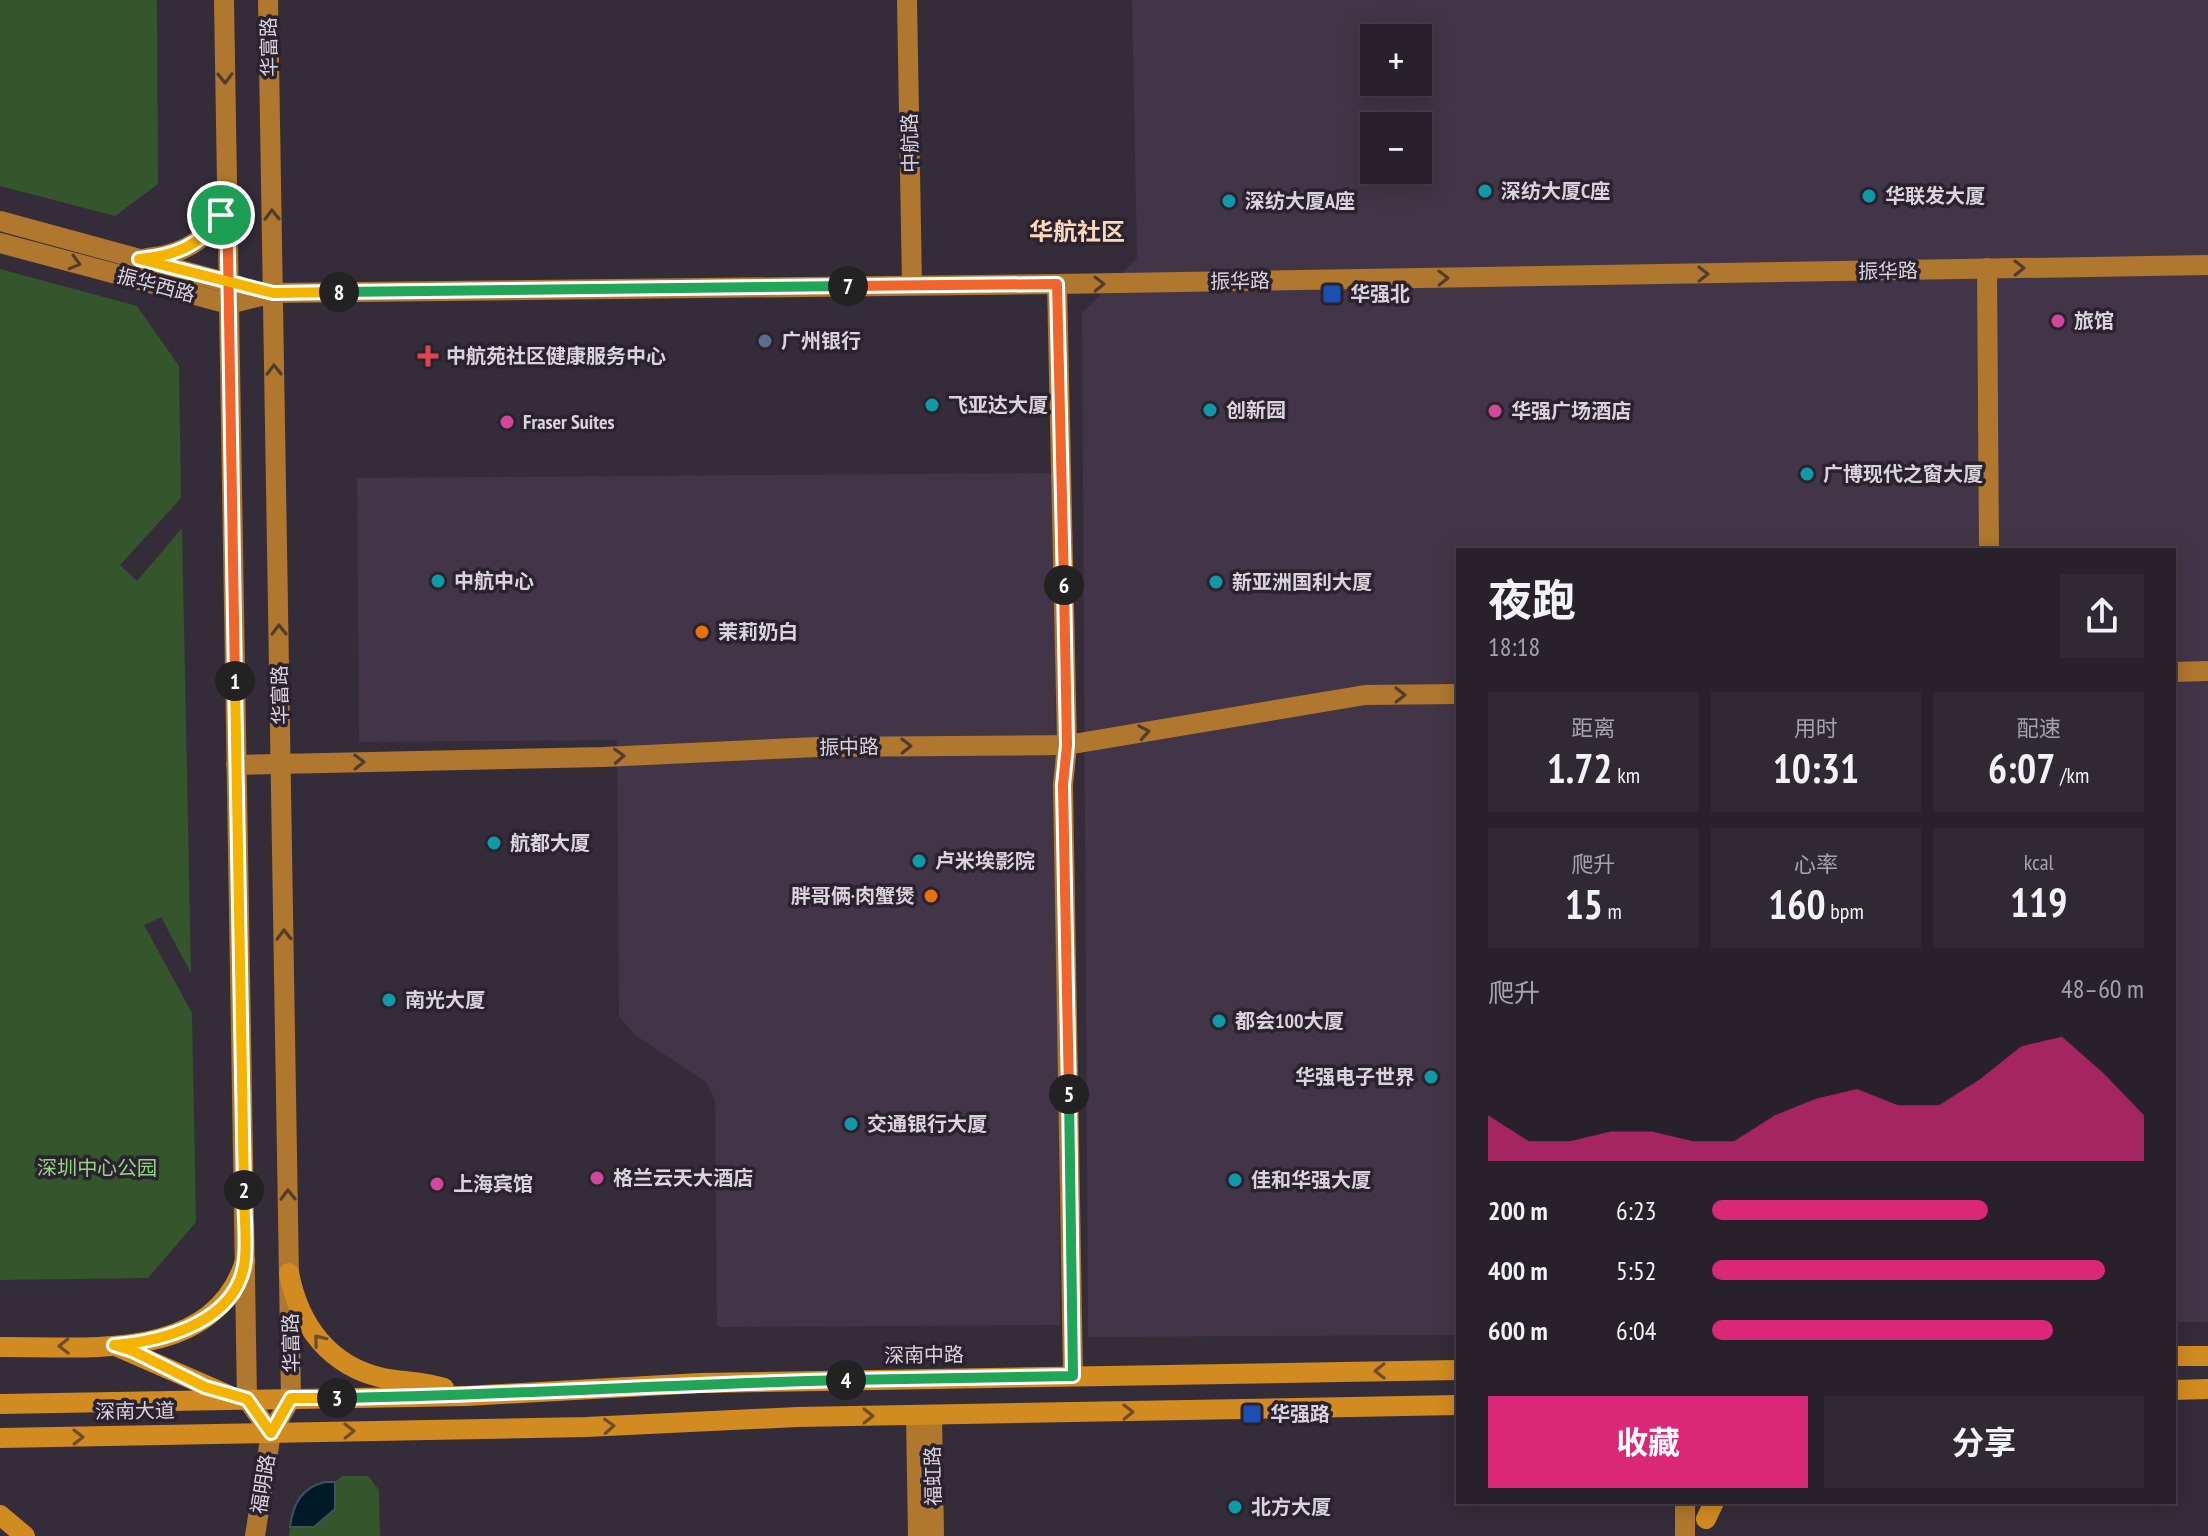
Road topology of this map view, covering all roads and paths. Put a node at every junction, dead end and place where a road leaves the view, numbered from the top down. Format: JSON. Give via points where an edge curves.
{"nodes":[{"id":1,"x":224,"y":0,"type":"edge"},
{"id":2,"x":268,"y":0,"type":"edge"},
{"id":3,"x":907,"y":0,"type":"edge"},
{"id":4,"x":227,"y":194,"type":"junction"},
{"id":5,"x":0,"y":221,"type":"edge"},
{"id":6,"x":0,"y":243,"type":"edge"},
{"id":7,"x":139,"y":259,"type":"junction"},
{"id":8,"x":2208,"y":265,"type":"edge"},
{"id":9,"x":1987,"y":268,"type":"junction"},
{"id":10,"x":1057,"y":284,"type":"junction"},
{"id":11,"x":912,"y":285,"type":"junction"},
{"id":12,"x":228,"y":293,"type":"junction"},
{"id":13,"x":273,"y":293,"type":"junction"},
{"id":14,"x":1989,"y":548,"type":"edge"},
{"id":15,"x":2208,"y":671,"type":"edge"},
{"id":16,"x":2176,"y":672,"type":"edge"},
{"id":17,"x":1456,"y":694,"type":"edge"},
{"id":18,"x":1067,"y":745,"type":"junction"},
{"id":19,"x":281,"y":764,"type":"junction"},
{"id":20,"x":236,"y":765,"type":"junction"},
{"id":21,"x":245,"y":1261,"type":"junction"},
{"id":22,"x":289,"y":1273,"type":"junction"},
{"id":23,"x":114,"y":1345,"type":"junction"},
{"id":24,"x":0,"y":1347,"type":"edge"},
{"id":25,"x":2176,"y":1356,"type":"edge"},
{"id":26,"x":2208,"y":1356,"type":"edge"},
{"id":27,"x":1456,"y":1370,"type":"edge"},
{"id":28,"x":1073,"y":1376,"type":"junction"},
{"id":29,"x":2208,"y":1389,"type":"edge"},
{"id":30,"x":2176,"y":1390,"type":"edge"},
{"id":31,"x":467,"y":1396,"type":"junction"},
{"id":32,"x":291,"y":1398,"type":"junction"},
{"id":33,"x":247,"y":1399,"type":"junction"},
{"id":34,"x":0,"y":1404,"type":"edge"},
{"id":35,"x":1456,"y":1405,"type":"edge"},
{"id":36,"x":924,"y":1416,"type":"junction"},
{"id":37,"x":271,"y":1433,"type":"junction"},
{"id":38,"x":0,"y":1438,"type":"edge"},
{"id":39,"x":1685,"y":1504,"type":"edge"},
{"id":40,"x":0,"y":1515,"type":"edge"},
{"id":41,"x":25,"y":1536,"type":"edge"},
{"id":42,"x":255,"y":1536,"type":"edge"},
{"id":43,"x":918,"y":1536,"type":"edge"},
{"id":44,"x":934,"y":1536,"type":"edge"},
{"id":45,"x":1685,"y":1536,"type":"edge"}],
"edges":[{"from":1,"to":4,"type":"main road","one_way":true},
{"from":13,"to":2,"type":"main road","name":"华富路","one_way":true},
{"from":3,"to":11,"type":"main road","name":"中航路"},
{"from":4,"to":7,"type":"main road","via":[[221,215],[199,241],[163,257]]},
{"from":4,"to":12,"type":"main road"},
{"from":5,"to":7,"type":"main road","name":"振华西路"},
{"from":6,"to":12,"type":"main road","name":"振华西路","one_way":true},
{"from":7,"to":12,"type":"main road","name":"振华西路"},
{"from":9,"to":8,"type":"main road","name":"振华路","one_way":true},
{"from":10,"to":9,"type":"main road","name":"振华路","one_way":true},
{"from":9,"to":14,"type":"main road"},
{"from":10,"to":11,"type":"main road","name":"振华路"},
{"from":10,"to":18,"type":"main road"},
{"from":11,"to":13,"type":"main road","name":"振华路"},
{"from":12,"to":13,"type":"main road","name":"振华西路"},
{"from":12,"to":20,"type":"main road"},
{"from":19,"to":13,"type":"main road","name":"华富路","one_way":true},
{"from":15,"to":16,"type":"main road"},
{"from":18,"to":17,"type":"main road","name":"振中路","one_way":true,"via":[[1365,695]]},
{"from":19,"to":18,"type":"main road","name":"振中路","one_way":true,"via":[[818,747]]},
{"from":18,"to":28,"type":"main road","via":[[1063,785]]},
{"from":19,"to":20,"type":"main road","name":"振中路"},
{"from":22,"to":19,"type":"main road","name":"华富路","one_way":true},
{"from":20,"to":21,"type":"main road"},
{"from":21,"to":23,"type":"main road","via":[[223,1304],[193,1327],[154,1340]]},
{"from":21,"to":33,"type":"main road"},
{"from":31,"to":22,"type":"main road","one_way":true,"via":[[433,1384],[374,1375],[339,1359],[310,1328]]},
{"from":22,"to":32,"type":"main road","name":"华富路"},
{"from":23,"to":24,"type":"main road","one_way":true},
{"from":23,"to":33,"type":"main road","via":[[205,1387]]},
{"from":25,"to":26,"type":"main road"},
{"from":27,"to":28,"type":"main road","name":"深南中路","one_way":true},
{"from":28,"to":31,"type":"main road","name":"深南中路","via":[[700,1383]]},
{"from":29,"to":30,"type":"main road"},
{"from":31,"to":32,"type":"main road","name":"深南中路"},
{"from":32,"to":33,"type":"main road","name":"深南中路"},
{"from":32,"to":37,"type":"main road","name":"华富路"},
{"from":33,"to":34,"type":"main road","name":"深南大道"},
{"from":33,"to":37,"type":"main road"},
{"from":36,"to":35,"type":"main road","one_way":true},
{"from":37,"to":36,"type":"main road","one_way":true},
{"from":36,"to":43,"type":"main road","name":"福虹路"},
{"from":36,"to":44,"type":"main road","name":"福虹路"},
{"from":38,"to":37,"type":"main road","name":"深南大道","one_way":true},
{"from":37,"to":42,"type":"main road","name":"福明路"},
{"from":39,"to":45,"type":"main road"},
{"from":40,"to":41,"type":"main road"}]}
